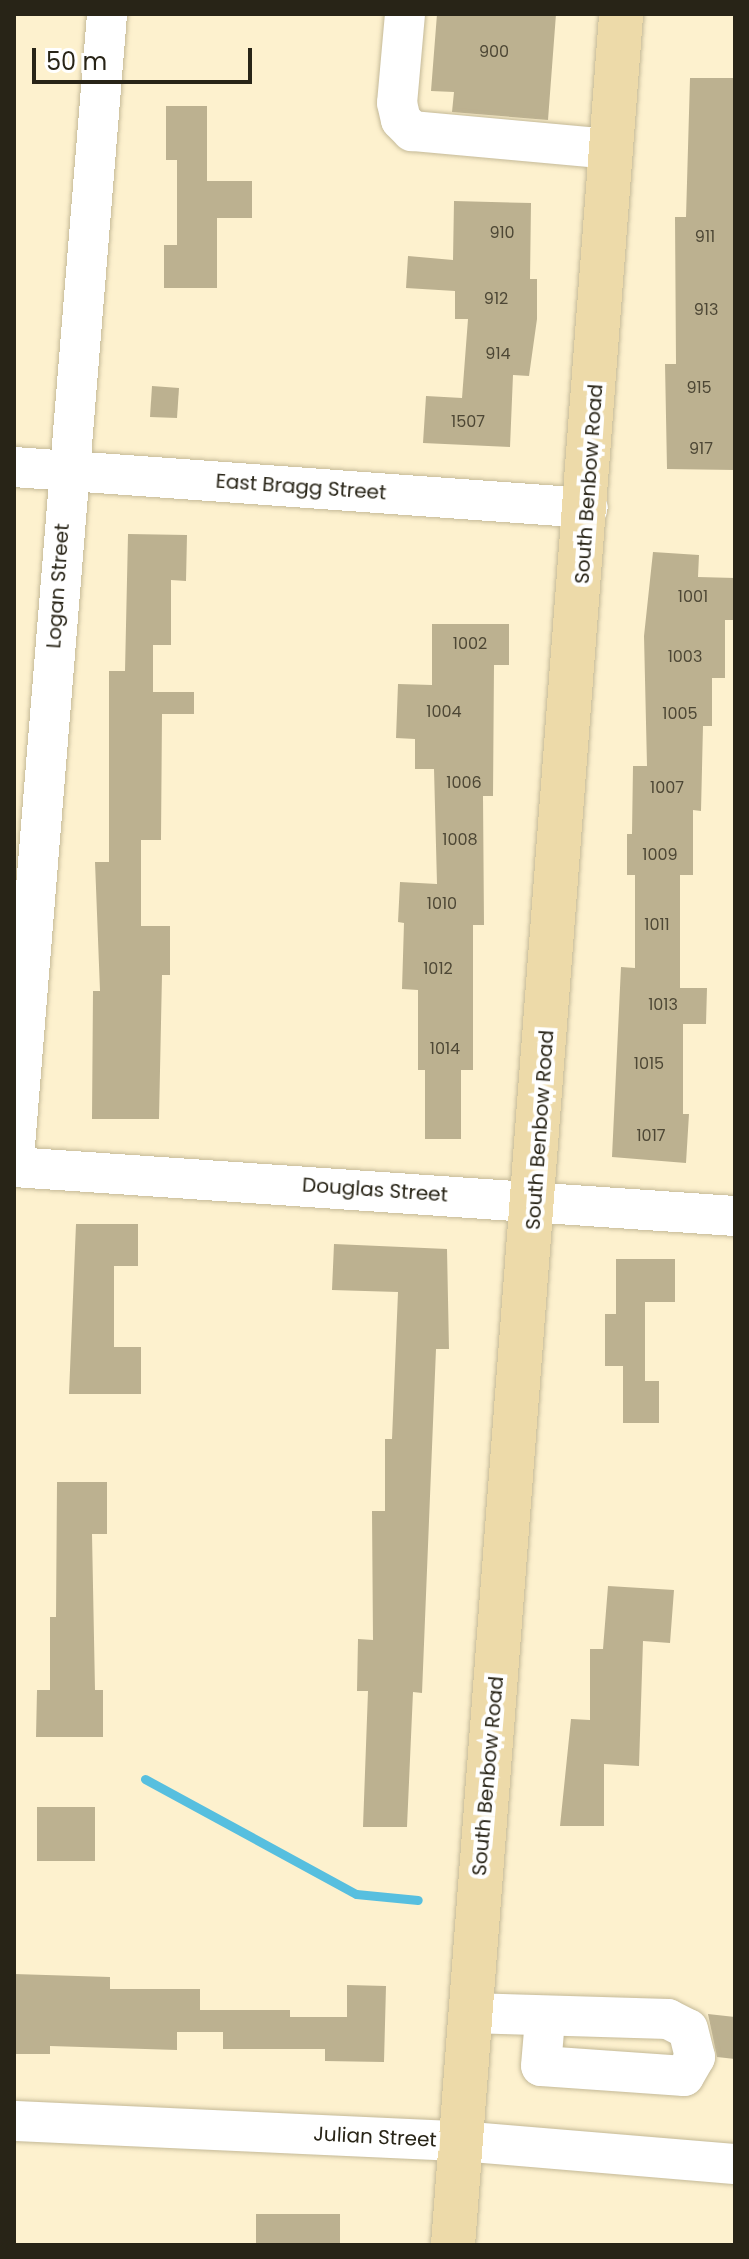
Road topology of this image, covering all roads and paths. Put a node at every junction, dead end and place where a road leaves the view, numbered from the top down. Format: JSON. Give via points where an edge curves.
{"nodes":[{"id":1,"x":107,"y":14,"type":"edge"},
{"id":2,"x":405,"y":14,"type":"edge"},
{"id":3,"x":621,"y":14,"type":"edge"},
{"id":4,"x":611,"y":149,"type":"junction"},
{"id":5,"x":14,"y":467,"type":"edge"},
{"id":6,"x":67,"y":470,"type":"junction"},
{"id":7,"x":588,"y":508,"type":"junction"},
{"id":8,"x":14,"y":1158,"type":"edge"},
{"id":9,"x":14,"y":1167,"type":"edge"},
{"id":10,"x":535,"y":1200,"type":"junction"},
{"id":11,"x":735,"y":1216,"type":"edge"},
{"id":12,"x":469,"y":2013,"type":"junction"},
{"id":13,"x":545,"y":2019,"type":"dead end"},
{"id":14,"x":14,"y":2121,"type":"edge"},
{"id":15,"x":460,"y":2141,"type":"junction"},
{"id":16,"x":735,"y":2164,"type":"edge"},
{"id":17,"x":453,"y":2245,"type":"edge"}],
"edges":[{"from":1,"to":6,"type":"street","name":"Logan Street"},
{"from":2,"to":4,"type":"street","via":[[397,103],[401,120],[412,131]]},
{"from":3,"to":4,"type":"main road","name":"South Benbow Road"},
{"from":4,"to":7,"type":"main road","name":"South Benbow Road"},
{"from":5,"to":6,"type":"street","name":"East Bragg Street"},
{"from":6,"to":7,"type":"street","name":"East Bragg Street"},
{"from":6,"to":8,"type":"street","name":"Logan Street"},
{"from":7,"to":10,"type":"main road","name":"South Benbow Road"},
{"from":9,"to":10,"type":"street","name":"Douglas Street"},
{"from":10,"to":11,"type":"street","name":"Douglas Street"},
{"from":10,"to":12,"type":"main road","name":"South Benbow Road"},
{"from":12,"to":13,"type":"street"},
{"from":12,"to":15,"type":"main road","name":"South Benbow Road"},
{"from":14,"to":15,"type":"street","name":"Julian Street"},
{"from":15,"to":16,"type":"street","name":"Julian Street"},
{"from":15,"to":17,"type":"main road","name":"South Benbow Road"}]}
